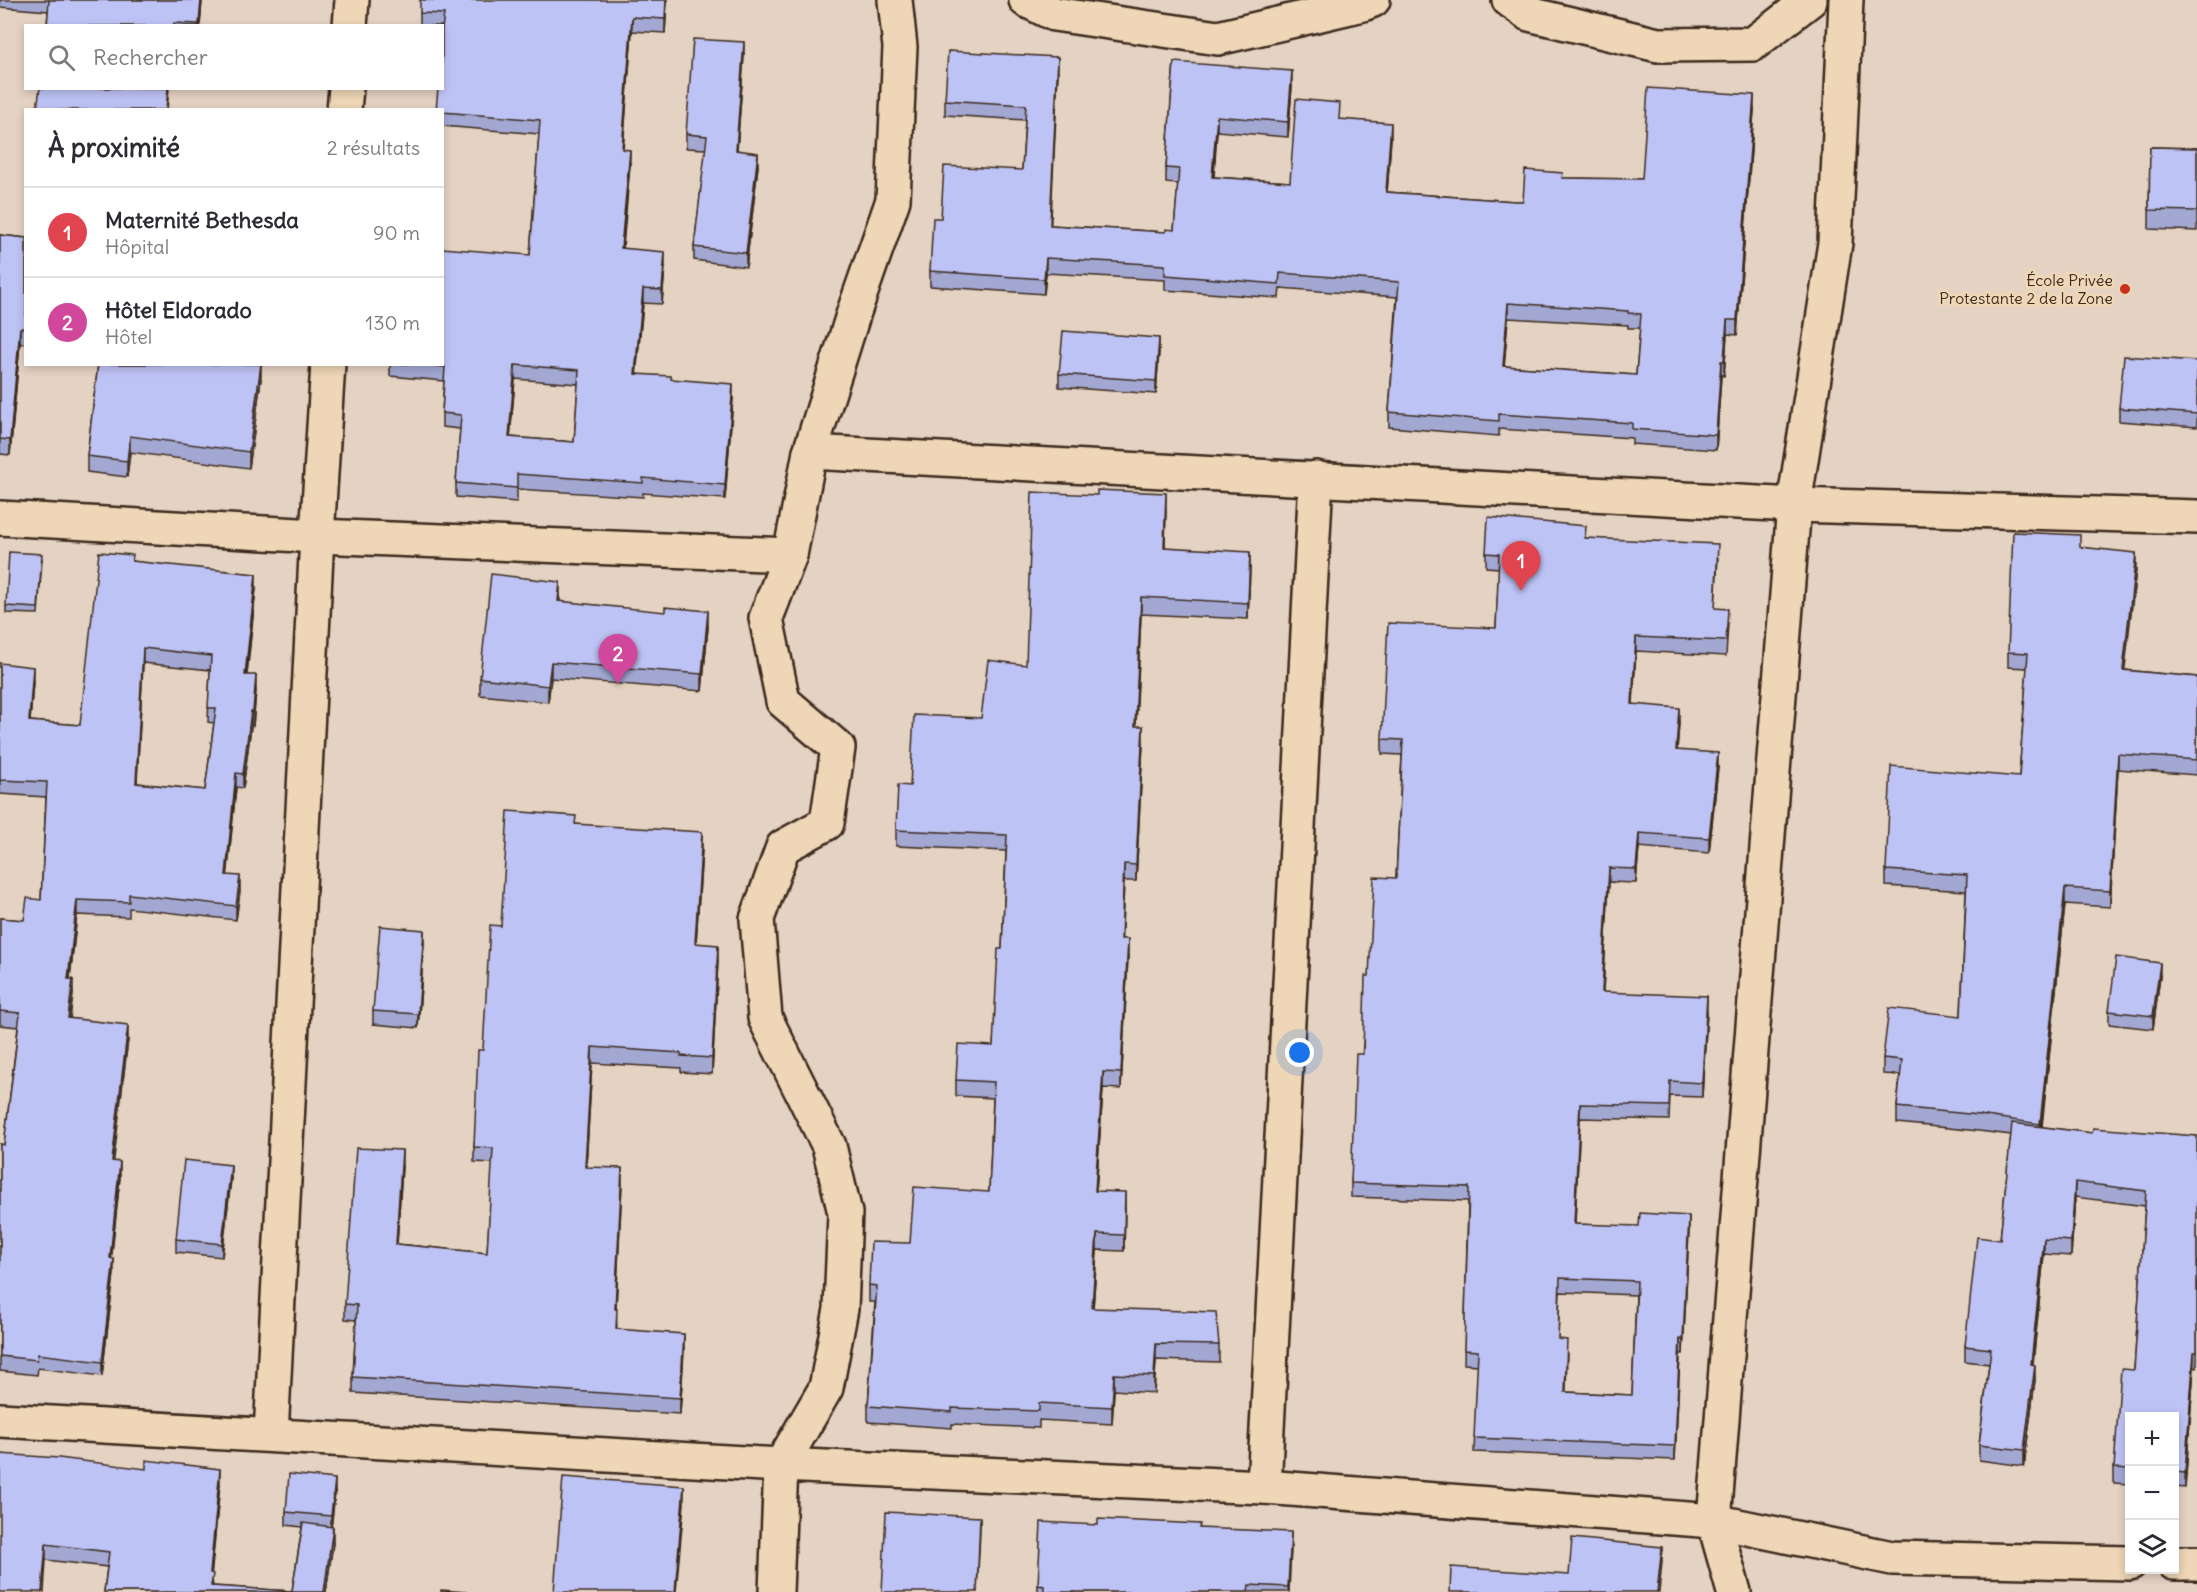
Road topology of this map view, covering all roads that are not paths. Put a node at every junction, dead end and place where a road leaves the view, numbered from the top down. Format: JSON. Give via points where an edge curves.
{"nodes":[{"id":1,"x":352,"y":0,"type":"edge"},
{"id":2,"x":895,"y":0,"type":"edge"},
{"id":3,"x":1026,"y":0,"type":"edge"},
{"id":4,"x":1372,"y":0,"type":"edge"},
{"id":5,"x":1509,"y":0,"type":"edge"},
{"id":6,"x":1810,"y":0,"type":"edge"},
{"id":7,"x":1846,"y":0,"type":"edge"},
{"id":8,"x":350,"y":24,"type":"edge"},
{"id":9,"x":346,"y":90,"type":"edge"},
{"id":10,"x":345,"y":108,"type":"edge"},
{"id":11,"x":328,"y":366,"type":"edge"},
{"id":12,"x":810,"y":452,"type":"junction"},
{"id":13,"x":1316,"y":478,"type":"junction"},
{"id":14,"x":1794,"y":505,"type":"junction"},
{"id":15,"x":2197,"y":517,"type":"edge"},
{"id":16,"x":0,"y":518,"type":"edge"},
{"id":17,"x":317,"y":536,"type":"junction"},
{"id":18,"x":790,"y":555,"type":"junction"},
{"id":19,"x":0,"y":1420,"type":"edge"},
{"id":20,"x":271,"y":1435,"type":"junction"},
{"id":21,"x":782,"y":1465,"type":"junction"},
{"id":22,"x":1264,"y":1486,"type":"junction"},
{"id":23,"x":1714,"y":1521,"type":"junction"},
{"id":24,"x":2125,"y":1563,"type":"edge"},
{"id":25,"x":2179,"y":1563,"type":"edge"},
{"id":26,"x":2197,"y":1563,"type":"edge"},
{"id":27,"x":776,"y":1592,"type":"edge"},
{"id":28,"x":1734,"y":1592,"type":"edge"}],
"edges":[{"from":1,"to":8,"type":"street"},
{"from":2,"to":12,"type":"street","via":[[900,47],[893,200]]},
{"from":3,"to":4,"type":"street","via":[[1054,14],[1218,38]]},
{"from":5,"to":6,"type":"street","via":[[1529,14],[1658,45],[1753,44]]},
{"from":7,"to":14,"type":"street","via":[[1834,243]]},
{"from":9,"to":10,"type":"street"},
{"from":11,"to":17,"type":"street"},
{"from":12,"to":13,"type":"street"},
{"from":12,"to":18,"type":"street"},
{"from":13,"to":14,"type":"street"},
{"from":13,"to":22,"type":"street"},
{"from":14,"to":15,"type":"street"},
{"from":14,"to":23,"type":"street"},
{"from":16,"to":17,"type":"street"},
{"from":17,"to":18,"type":"street"},
{"from":17,"to":20,"type":"street"},
{"from":18,"to":21,"type":"street","via":[[766,618],[783,701],[838,748],[827,823],[783,847],[757,919],[758,941],[765,1018],[829,1146],[845,1213],[841,1309],[826,1388]]},
{"from":19,"to":20,"type":"street"},
{"from":20,"to":21,"type":"street"},
{"from":21,"to":22,"type":"street"},
{"from":21,"to":27,"type":"street"},
{"from":22,"to":23,"type":"street"},
{"from":23,"to":24,"type":"street","via":[[1892,1558]]},
{"from":23,"to":28,"type":"street"},
{"from":25,"to":26,"type":"street"}]}
